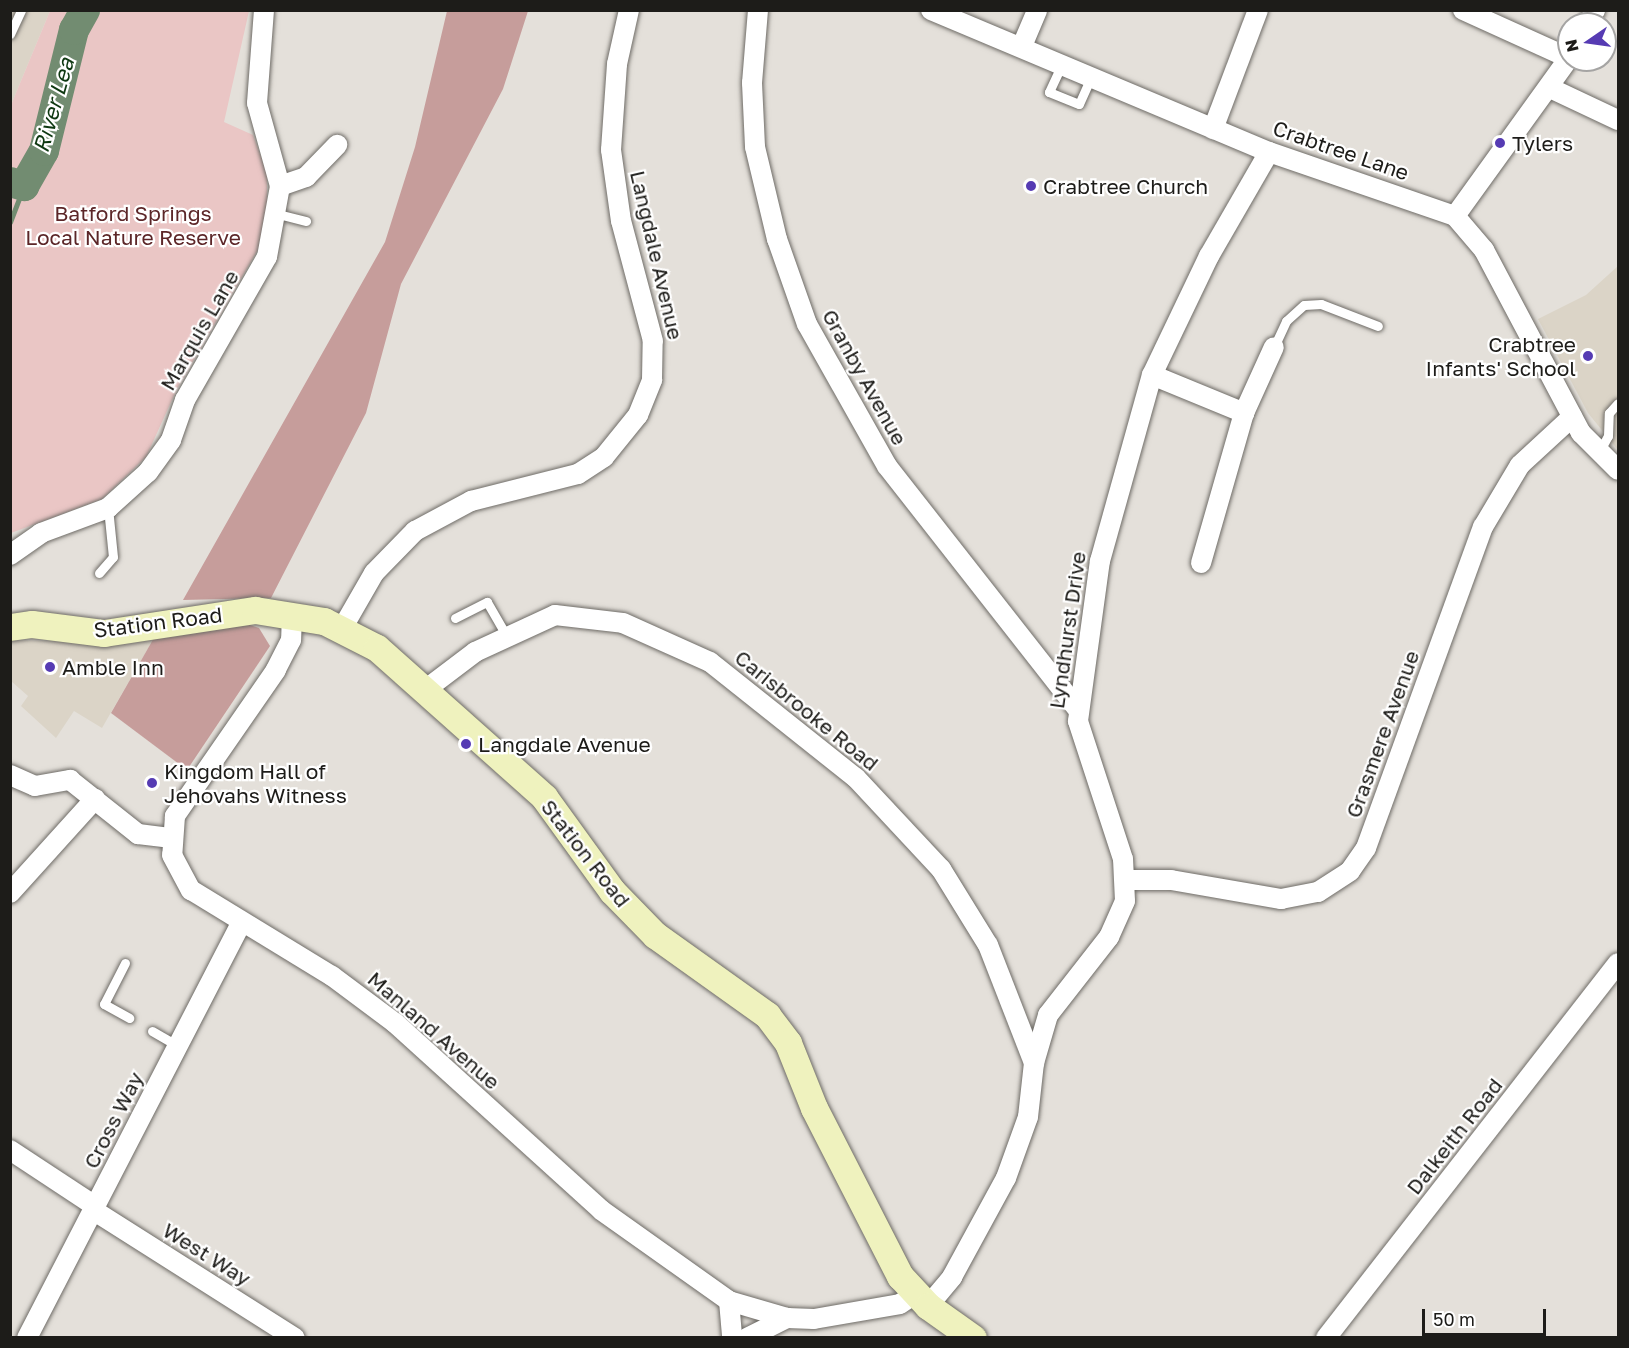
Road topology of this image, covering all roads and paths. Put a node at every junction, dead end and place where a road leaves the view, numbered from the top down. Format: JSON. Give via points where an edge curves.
{"nodes":[{"id":1,"x":21,"y":10,"type":"edge"},
{"id":2,"x":264,"y":10,"type":"edge"},
{"id":3,"x":629,"y":10,"type":"edge"},
{"id":4,"x":758,"y":10,"type":"edge"},
{"id":5,"x":931,"y":10,"type":"edge"},
{"id":6,"x":1037,"y":10,"type":"edge"},
{"id":7,"x":1258,"y":10,"type":"edge"},
{"id":8,"x":1463,"y":10,"type":"edge"},
{"id":9,"x":10,"y":34,"type":"edge"},
{"id":10,"x":1022,"y":46,"type":"junction"},
{"id":11,"x":1557,"y":53,"type":"edge"},
{"id":12,"x":1062,"y":64,"type":"junction"},
{"id":13,"x":1560,"y":72,"type":"edge"},
{"id":14,"x":1091,"y":77,"type":"junction"},
{"id":15,"x":1550,"y":88,"type":"junction"},
{"id":16,"x":1618,"y":120,"type":"edge"},
{"id":17,"x":1213,"y":129,"type":"junction"},
{"id":18,"x":337,"y":146,"type":"dead end"},
{"id":19,"x":1269,"y":152,"type":"junction"},
{"id":20,"x":280,"y":186,"type":"junction"},
{"id":21,"x":278,"y":214,"type":"junction"},
{"id":22,"x":1455,"y":216,"type":"junction"},
{"id":23,"x":306,"y":221,"type":"dead end"},
{"id":24,"x":1378,"y":326,"type":"dead end"},
{"id":25,"x":1274,"y":347,"type":"joint"},
{"id":26,"x":1152,"y":375,"type":"junction"},
{"id":27,"x":1618,"y":403,"type":"edge"},
{"id":28,"x":1244,"y":413,"type":"junction"},
{"id":29,"x":1572,"y":417,"type":"junction"},
{"id":30,"x":1599,"y":452,"type":"junction"},
{"id":31,"x":1618,"y":470,"type":"edge"},
{"id":32,"x":108,"y":508,"type":"junction"},
{"id":33,"x":10,"y":555,"type":"edge"},
{"id":34,"x":1201,"y":563,"type":"dead end"},
{"id":35,"x":99,"y":573,"type":"dead end"},
{"id":36,"x":292,"y":614,"type":"junction"},
{"id":37,"x":455,"y":618,"type":"dead end"},
{"id":38,"x":10,"y":627,"type":"edge"},
{"id":39,"x":343,"y":627,"type":"junction"},
{"id":40,"x":506,"y":635,"type":"junction"},
{"id":41,"x":425,"y":690,"type":"junction"},
{"id":42,"x":1077,"y":708,"type":"junction"},
{"id":43,"x":10,"y":776,"type":"edge"},
{"id":44,"x":95,"y":799,"type":"junction"},
{"id":45,"x":170,"y":838,"type":"junction"},
{"id":46,"x":1127,"y":880,"type":"junction"},
{"id":47,"x":10,"y":892,"type":"edge"},
{"id":48,"x":242,"y":924,"type":"junction"},
{"id":49,"x":125,"y":963,"type":"dead end"},
{"id":50,"x":1618,"y":963,"type":"edge"},
{"id":51,"x":129,"y":1018,"type":"dead end"},
{"id":52,"x":152,"y":1031,"type":"dead end"},
{"id":53,"x":178,"y":1046,"type":"junction"},
{"id":54,"x":1034,"y":1063,"type":"junction"},
{"id":55,"x":10,"y":1150,"type":"edge"},
{"id":56,"x":94,"y":1208,"type":"junction"},
{"id":57,"x":921,"y":1300,"type":"junction"},
{"id":58,"x":729,"y":1301,"type":"junction"},
{"id":59,"x":787,"y":1318,"type":"junction"},
{"id":60,"x":27,"y":1338,"type":"edge"},
{"id":61,"x":295,"y":1338,"type":"edge"},
{"id":62,"x":732,"y":1338,"type":"edge"},
{"id":63,"x":747,"y":1338,"type":"edge"},
{"id":64,"x":973,"y":1338,"type":"edge"},
{"id":65,"x":1326,"y":1338,"type":"edge"}],
"edges":[{"from":1,"to":9,"type":"lane"},
{"from":2,"to":20,"type":"street","name":"Marquis Lane","via":[[257,103]]},
{"from":3,"to":39,"type":"street","name":"Langdale Avenue","via":[[617,64],[611,150],[621,221],[653,340],[654,371],[638,415],[604,457],[578,474],[471,501],[415,531],[374,573]]},
{"from":4,"to":42,"type":"street","name":"Granby Avenue","via":[[752,83],[755,147],[777,239],[807,324],[887,466]]},
{"from":5,"to":10,"type":"street","name":"Crabtree Lane"},
{"from":6,"to":10,"type":"street"},
{"from":7,"to":17,"type":"street"},
{"from":8,"to":11,"type":"street"},
{"from":10,"to":12,"type":"street","name":"Crabtree Lane"},
{"from":12,"to":14,"type":"street","name":"Crabtree Lane"},
{"from":12,"to":14,"type":"lane","via":[[1049,92],[1079,104]]},
{"from":13,"to":15,"type":"street"},
{"from":14,"to":17,"type":"street","name":"Crabtree Lane"},
{"from":15,"to":16,"type":"street"},
{"from":15,"to":22,"type":"street"},
{"from":17,"to":19,"type":"street","name":"Crabtree Lane"},
{"from":18,"to":20,"type":"street","via":[[306,177]]},
{"from":19,"to":22,"type":"street","name":"Crabtree Lane"},
{"from":19,"to":26,"type":"street","name":"Lyndhurst Drive","via":[[1209,256]]},
{"from":20,"to":21,"type":"street","name":"Marquis Lane"},
{"from":21,"to":23,"type":"lane"},
{"from":21,"to":32,"type":"street","name":"Marquis Lane","via":[[267,257],[185,400],[171,440],[148,472]]},
{"from":22,"to":29,"type":"street","via":[[1484,250]]},
{"from":24,"to":25,"type":"lane","via":[[1321,304],[1304,305],[1286,321]]},
{"from":25,"to":28,"type":"street"},
{"from":26,"to":28,"type":"street"},
{"from":26,"to":42,"type":"street","name":"Lyndhurst Drive","via":[[1100,561]]},
{"from":27,"to":30,"type":"lane","via":[[1609,413],[1608,436]]},
{"from":28,"to":34,"type":"street"},
{"from":29,"to":30,"type":"street"},
{"from":29,"to":46,"type":"street","name":"Grasmere Avenue","via":[[1520,465],[1483,526],[1366,848],[1350,871],[1318,892],[1281,899],[1171,880]]},
{"from":30,"to":31,"type":"street"},
{"from":32,"to":33,"type":"street","name":"Marquis Lane","via":[[41,533]]},
{"from":32,"to":35,"type":"lane","via":[[113,557]]},
{"from":36,"to":38,"type":"main road","name":"Station Road","via":[[255,610],[104,633],[32,624]]},
{"from":36,"to":39,"type":"main road","name":"Station Road"},
{"from":36,"to":45,"type":"street","via":[[291,640],[276,670],[176,816]]},
{"from":37,"to":40,"type":"lane","via":[[487,602]]},
{"from":39,"to":41,"type":"main road","name":"Station Road"},
{"from":40,"to":41,"type":"street","name":"Carisbrooke Road"},
{"from":40,"to":54,"type":"street","name":"Carisbrooke Road","via":[[555,615],[632,626],[710,662],[801,731],[856,778],[941,869],[988,945]]},
{"from":41,"to":57,"type":"main road","name":"Station Road","via":[[544,798],[612,891],[655,935],[767,1015],[788,1043],[879,1236]]},
{"from":42,"to":46,"type":"street","name":"Lyndhurst Drive","via":[[1088,763]]},
{"from":43,"to":44,"type":"street","via":[[35,786],[70,780]]},
{"from":44,"to":45,"type":"street","via":[[138,834]]},
{"from":44,"to":47,"type":"street"},
{"from":45,"to":48,"type":"street","name":"Manland Avenue","via":[[177,867],[191,890]]},
{"from":46,"to":54,"type":"street","via":[[1116,925],[1048,1015]]},
{"from":48,"to":53,"type":"street","name":"Cross Way"},
{"from":48,"to":58,"type":"street","name":"Manland Avenue","via":[[332,976],[395,1023],[601,1210]]},
{"from":49,"to":51,"type":"lane","via":[[104,1004]]},
{"from":50,"to":65,"type":"street","name":"Dalkeith Road"},
{"from":52,"to":53,"type":"lane"},
{"from":53,"to":56,"type":"street","name":"Cross Way"},
{"from":54,"to":57,"type":"street","via":[[1028,1117],[1006,1178],[952,1277]]},
{"from":55,"to":56,"type":"street","name":"West Way"},
{"from":56,"to":60,"type":"street","name":"Cross Way"},
{"from":56,"to":61,"type":"street","name":"West Way"},
{"from":57,"to":59,"type":"street","name":"Manland Avenue","via":[[844,1316]]},
{"from":57,"to":64,"type":"main road","name":"Station Road"},
{"from":58,"to":59,"type":"street","name":"Manland Avenue"},
{"from":58,"to":62,"type":"street"},
{"from":59,"to":63,"type":"street"}]}
